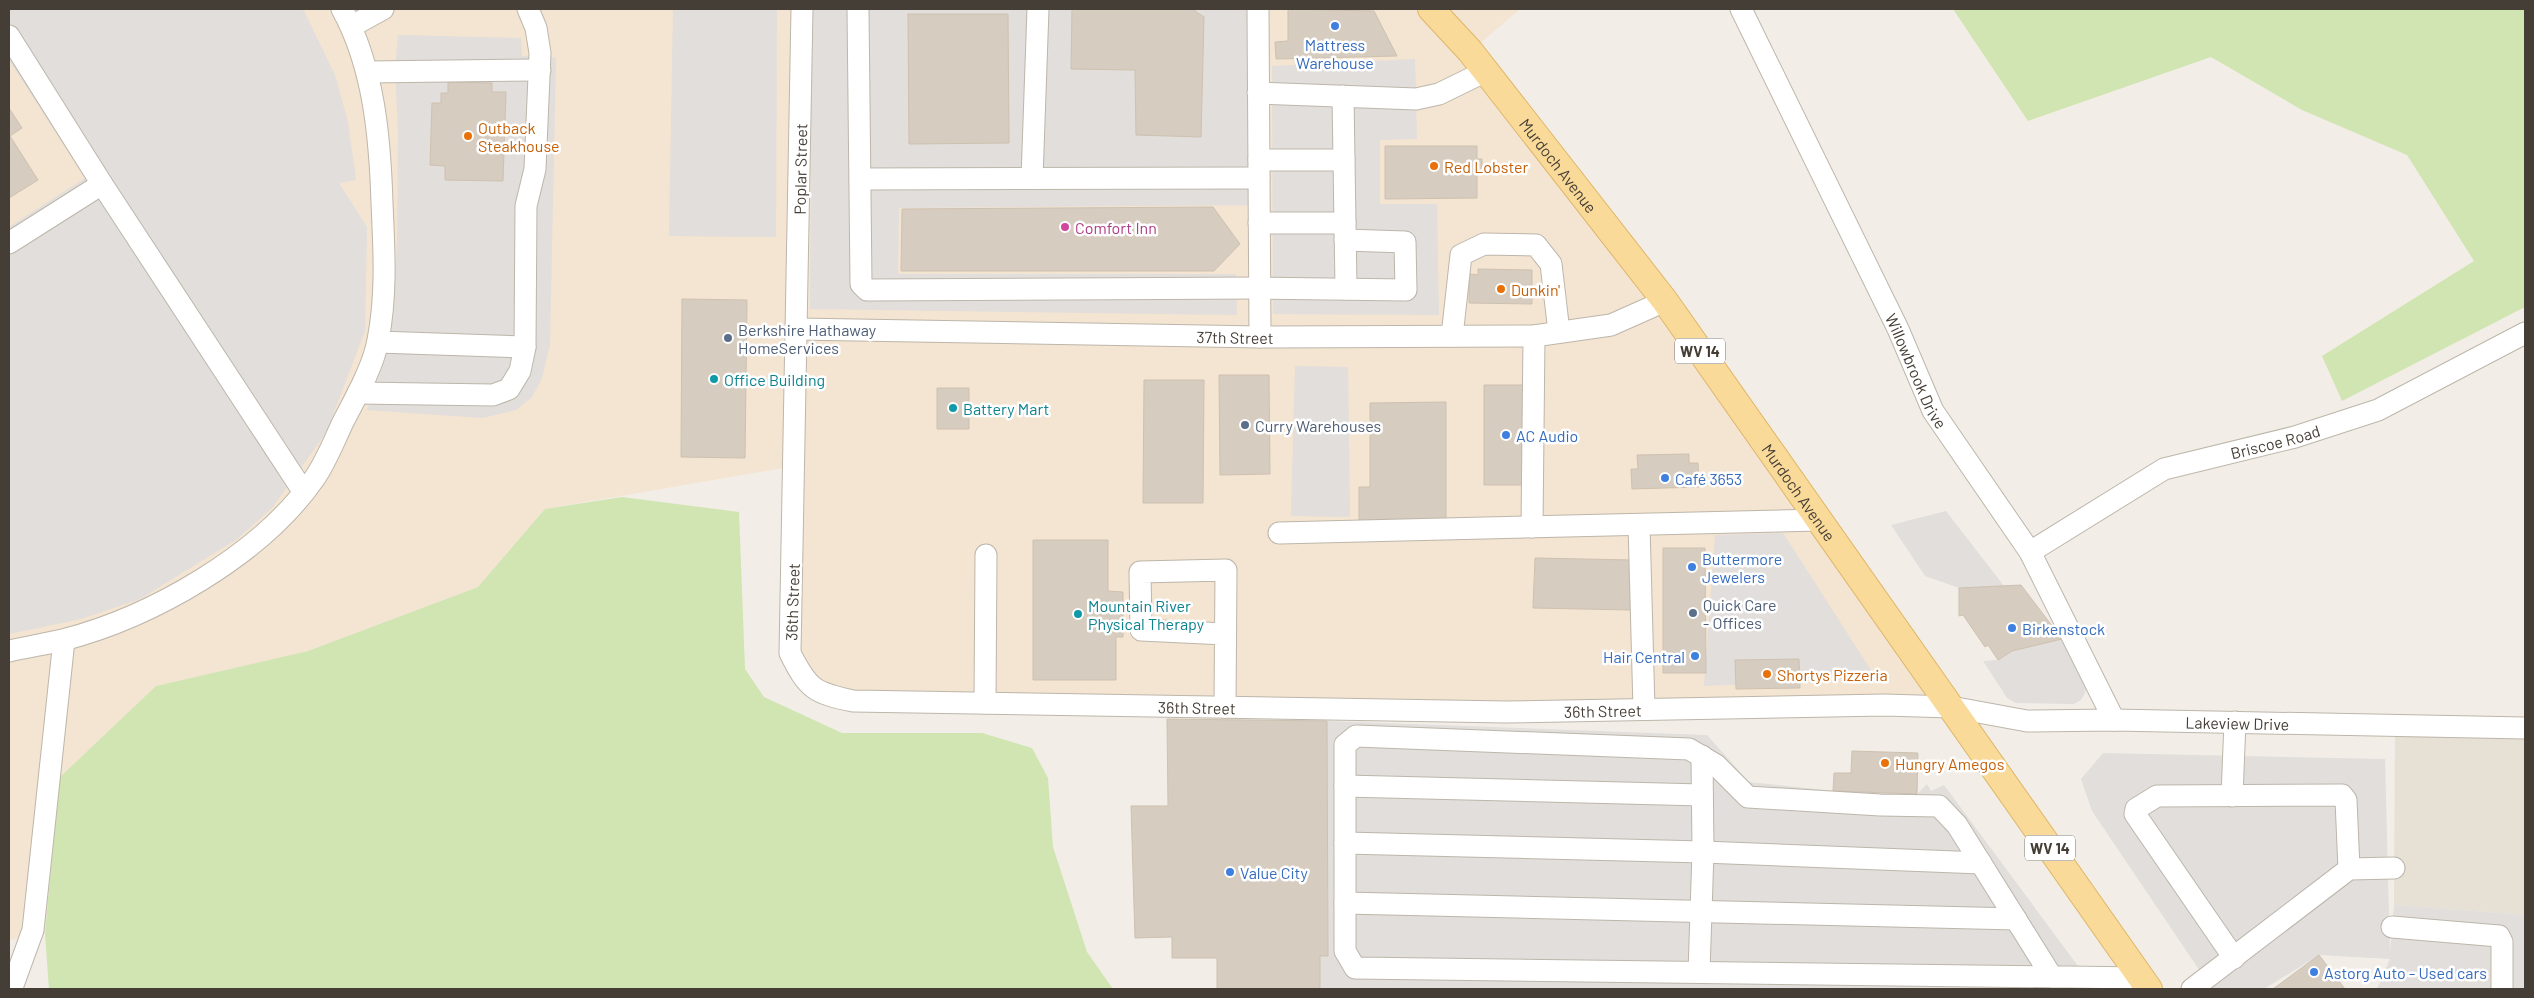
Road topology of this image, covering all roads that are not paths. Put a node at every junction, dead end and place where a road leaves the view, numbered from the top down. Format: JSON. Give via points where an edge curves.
{"nodes":[{"id":1,"x":382,"y":9,"type":"edge"},
{"id":2,"x":528,"y":9,"type":"edge"},
{"id":3,"x":802,"y":9,"type":"edge"},
{"id":4,"x":858,"y":9,"type":"edge"},
{"id":5,"x":1038,"y":9,"type":"edge"},
{"id":6,"x":1258,"y":9,"type":"edge"},
{"id":7,"x":1431,"y":9,"type":"edge"},
{"id":8,"x":1741,"y":9,"type":"edge"},
{"id":9,"x":347,"y":17,"type":"edge"},
{"id":10,"x":9,"y":36,"type":"edge"},
{"id":11,"x":540,"y":70,"type":"junction"},
{"id":12,"x":1486,"y":71,"type":"junction"},
{"id":13,"x":367,"y":72,"type":"junction"},
{"id":14,"x":1258,"y":93,"type":"junction"},
{"id":15,"x":1343,"y":96,"type":"junction"},
{"id":16,"x":1344,"y":160,"type":"junction"},
{"id":17,"x":1259,"y":169,"type":"junction"},
{"id":18,"x":1032,"y":178,"type":"junction"},
{"id":19,"x":861,"y":179,"type":"junction"},
{"id":20,"x":102,"y":184,"type":"junction"},
{"id":21,"x":1260,"y":223,"type":"junction"},
{"id":22,"x":1345,"y":231,"type":"junction"},
{"id":23,"x":9,"y":244,"type":"edge"},
{"id":24,"x":1260,"y":288,"type":"junction"},
{"id":25,"x":1346,"y":289,"type":"junction"},
{"id":26,"x":1665,"y":301,"type":"junction"},
{"id":27,"x":797,"y":329,"type":"junction"},
{"id":28,"x":1559,"y":332,"type":"junction"},
{"id":29,"x":2525,"y":333,"type":"edge"},
{"id":30,"x":1452,"y":336,"type":"junction"},
{"id":31,"x":1534,"y":336,"type":"junction"},
{"id":32,"x":1260,"y":337,"type":"junction"},
{"id":33,"x":378,"y":342,"type":"junction"},
{"id":34,"x":525,"y":348,"type":"junction"},
{"id":35,"x":358,"y":393,"type":"junction"},
{"id":36,"x":303,"y":491,"type":"junction"},
{"id":37,"x":1819,"y":520,"type":"junction"},
{"id":38,"x":1639,"y":525,"type":"junction"},
{"id":39,"x":1532,"y":527,"type":"junction"},
{"id":40,"x":1279,"y":533,"type":"dead end"},
{"id":41,"x":2030,"y":552,"type":"junction"},
{"id":42,"x":986,"y":555,"type":"dead end"},
{"id":43,"x":1225,"y":634,"type":"junction"},
{"id":44,"x":64,"y":640,"type":"junction"},
{"id":45,"x":9,"y":651,"type":"edge"},
{"id":46,"x":985,"y":703,"type":"junction"},
{"id":47,"x":1225,"y":707,"type":"junction"},
{"id":48,"x":1951,"y":707,"type":"junction"},
{"id":49,"x":1644,"y":709,"type":"junction"},
{"id":50,"x":2114,"y":720,"type":"junction"},
{"id":51,"x":2235,"y":722,"type":"junction"},
{"id":52,"x":2525,"y":728,"type":"edge"},
{"id":53,"x":1702,"y":756,"type":"junction"},
{"id":54,"x":1345,"y":786,"type":"junction"},
{"id":55,"x":1702,"y":795,"type":"junction"},
{"id":56,"x":2232,"y":796,"type":"junction"},
{"id":57,"x":1345,"y":843,"type":"junction"},
{"id":58,"x":1704,"y":852,"type":"junction"},
{"id":59,"x":1981,"y":864,"type":"junction"},
{"id":60,"x":2394,"y":868,"type":"dead end"},
{"id":61,"x":2349,"y":869,"type":"junction"},
{"id":62,"x":1345,"y":903,"type":"junction"},
{"id":63,"x":1700,"y":912,"type":"junction"},
{"id":64,"x":2016,"y":919,"type":"junction"},
{"id":65,"x":2392,"y":927,"type":"dead end"},
{"id":66,"x":2234,"y":958,"type":"junction"},
{"id":67,"x":1700,"y":972,"type":"junction"},
{"id":68,"x":2052,"y":977,"type":"junction"},
{"id":69,"x":2145,"y":984,"type":"edge"},
{"id":70,"x":13,"y":985,"type":"dead end"},
{"id":71,"x":2192,"y":989,"type":"edge"},
{"id":72,"x":2502,"y":989,"type":"edge"}],
"edges":[{"from":1,"to":9,"type":"street"},
{"from":2,"to":11,"type":"street","via":[[536,28]]},
{"from":3,"to":27,"type":"street","name":"Poplar Street"},
{"from":4,"to":19,"type":"street"},
{"from":5,"to":18,"type":"street"},
{"from":6,"to":14,"type":"street"},
{"from":7,"to":12,"type":"main road","name":"Murdoch Avenue","number":"WV 14"},
{"from":8,"to":41,"type":"street","name":"Willowbrook Drive","via":[[1898,329],[1933,411]]},
{"from":9,"to":13,"type":"street"},
{"from":10,"to":20,"type":"street"},
{"from":11,"to":13,"type":"street"},
{"from":11,"to":34,"type":"street","via":[[535,169],[526,206]]},
{"from":12,"to":15,"type":"street","via":[[1439,94],[1416,99]]},
{"from":12,"to":26,"type":"main road","name":"Murdoch Avenue","number":"WV 14"},
{"from":13,"to":33,"type":"street","via":[[381,164],[386,283]]},
{"from":14,"to":15,"type":"street"},
{"from":14,"to":17,"type":"street"},
{"from":15,"to":16,"type":"street"},
{"from":16,"to":17,"type":"street"},
{"from":16,"to":22,"type":"street"},
{"from":17,"to":18,"type":"street"},
{"from":17,"to":21,"type":"street"},
{"from":18,"to":19,"type":"street"},
{"from":19,"to":24,"type":"street","via":[[861,284],[867,290]]},
{"from":20,"to":23,"type":"street"},
{"from":20,"to":36,"type":"street"},
{"from":21,"to":22,"type":"street"},
{"from":21,"to":24,"type":"street"},
{"from":22,"to":25,"type":"street"},
{"from":22,"to":25,"type":"street","via":[[1405,242],[1406,290]]},
{"from":24,"to":25,"type":"street"},
{"from":24,"to":32,"type":"street"},
{"from":26,"to":28,"type":"street","name":"37th Street","via":[[1611,325]]},
{"from":26,"to":37,"type":"main road","name":"Murdoch Avenue","number":"WV 14"},
{"from":27,"to":32,"type":"street","name":"37th Street"},
{"from":27,"to":46,"type":"street","name":"36th Street","via":[[790,654],[802,677],[823,695],[853,701]]},
{"from":28,"to":30,"type":"street","via":[[1551,264],[1536,245],[1484,244],[1460,255]]},
{"from":28,"to":31,"type":"street","name":"37th Street"},
{"from":29,"to":41,"type":"street","name":"Briscoe Road","via":[[2378,410],[2294,437],[2164,469]]},
{"from":30,"to":31,"type":"street","name":"37th Street"},
{"from":30,"to":32,"type":"street","name":"37th Street"},
{"from":31,"to":39,"type":"street"},
{"from":33,"to":34,"type":"street"},
{"from":33,"to":35,"type":"street"},
{"from":34,"to":35,"type":"street","via":[[520,371],[509,389],[493,395]]},
{"from":35,"to":36,"type":"street","via":[[314,479]]},
{"from":36,"to":44,"type":"street","via":[[270,530],[222,567],[135,614]]},
{"from":37,"to":38,"type":"street"},
{"from":37,"to":48,"type":"main road","name":"Murdoch Avenue","number":"WV 14"},
{"from":38,"to":39,"type":"street"},
{"from":38,"to":49,"type":"street"},
{"from":39,"to":40,"type":"street"},
{"from":41,"to":50,"type":"street","name":"Willowbrook Drive"},
{"from":42,"to":46,"type":"street"},
{"from":43,"to":43,"type":"street","via":[[1226,570],[1140,572],[1141,630]]},
{"from":43,"to":47,"type":"street"},
{"from":44,"to":45,"type":"street"},
{"from":44,"to":70,"type":"street","via":[[33,930]]},
{"from":46,"to":47,"type":"street","name":"36th Street"},
{"from":47,"to":49,"type":"street","name":"36th Street","via":[[1506,712]]},
{"from":48,"to":49,"type":"street","name":"36th Street"},
{"from":48,"to":50,"type":"street","name":"Lakeview Drive","via":[[2028,721]]},
{"from":48,"to":69,"type":"main road","name":"Murdoch Avenue","number":"WV 14"},
{"from":50,"to":51,"type":"street","name":"Lakeview Drive"},
{"from":51,"to":52,"type":"street","name":"Lakeview Drive"},
{"from":51,"to":56,"type":"street"},
{"from":53,"to":54,"type":"street","via":[[1689,748],[1356,736],[1345,745]]},
{"from":53,"to":55,"type":"street"},
{"from":53,"to":59,"type":"street","via":[[1748,796],[1939,806],[1957,825]]},
{"from":54,"to":55,"type":"street"},
{"from":54,"to":57,"type":"street"},
{"from":55,"to":58,"type":"street"},
{"from":56,"to":61,"type":"street","via":[[2342,796],[2346,800]]},
{"from":56,"to":66,"type":"street","via":[[2157,796],[2136,809],[2135,814]]},
{"from":57,"to":58,"type":"street"},
{"from":57,"to":62,"type":"street"},
{"from":58,"to":59,"type":"street"},
{"from":58,"to":63,"type":"street"},
{"from":59,"to":64,"type":"street"},
{"from":60,"to":61,"type":"street"},
{"from":61,"to":66,"type":"street"},
{"from":62,"to":63,"type":"street"},
{"from":62,"to":67,"type":"street","via":[[1345,951],[1355,968]]},
{"from":63,"to":64,"type":"street"},
{"from":63,"to":67,"type":"street"},
{"from":64,"to":68,"type":"street"},
{"from":65,"to":72,"type":"street","via":[[2499,936],[2502,942]]},
{"from":66,"to":71,"type":"street"},
{"from":67,"to":68,"type":"street"},
{"from":68,"to":69,"type":"street"}]}
